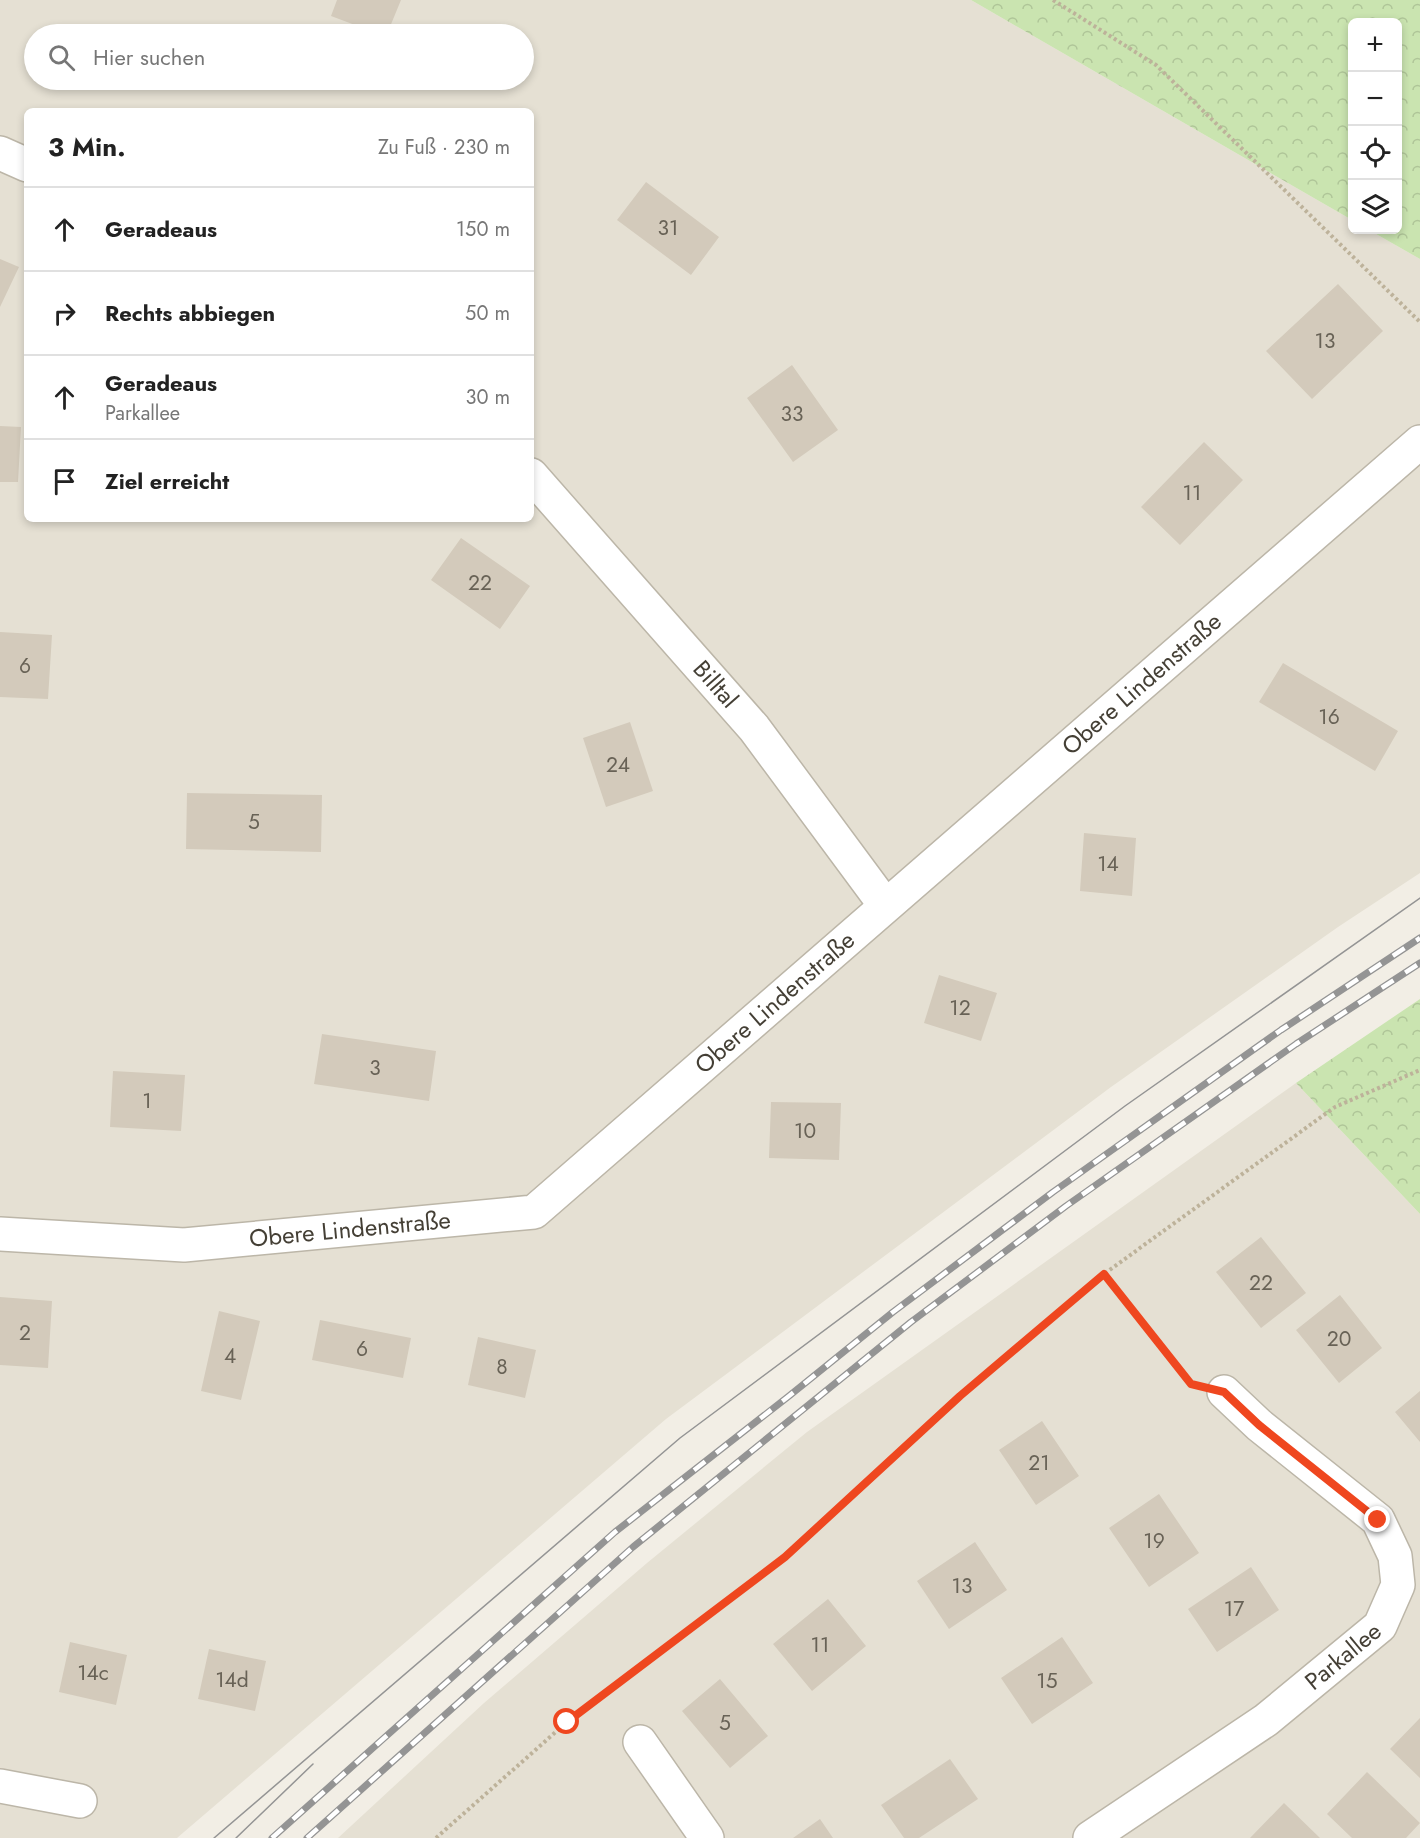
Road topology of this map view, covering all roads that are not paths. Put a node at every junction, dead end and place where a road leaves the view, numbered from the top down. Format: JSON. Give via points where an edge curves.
{"nodes":[{"id":1,"x":0,"y":153,"type":"edge"},
{"id":2,"x":24,"y":164,"type":"edge"},
{"id":3,"x":1420,"y":442,"type":"edge"},
{"id":4,"x":534,"y":479,"type":"edge"},
{"id":5,"x":885,"y":905,"type":"junction"},
{"id":6,"x":0,"y":1234,"type":"edge"},
{"id":7,"x":1224,"y":1392,"type":"road end"},
{"id":8,"x":640,"y":1742,"type":"dead end"},
{"id":9,"x":0,"y":1786,"type":"edge"},
{"id":10,"x":80,"y":1801,"type":"dead end"},
{"id":11,"x":707,"y":1838,"type":"edge"},
{"id":12,"x":1090,"y":1838,"type":"edge"}],
"edges":[{"from":1,"to":2,"type":"street"},
{"from":3,"to":5,"type":"street","name":"Obere Lindenstraße"},
{"from":4,"to":5,"type":"street","name":"Billtal","via":[[754,728]]},
{"from":5,"to":6,"type":"street","name":"Obere Lindenstraße","via":[[534,1212],[184,1245]]},
{"from":7,"to":12,"type":"street","name":"Parkallee","via":[[1259,1425],[1378,1520],[1395,1556],[1398,1585],[1380,1626],[1266,1720]]},
{"from":8,"to":11,"type":"street"},
{"from":9,"to":10,"type":"street"}]}
